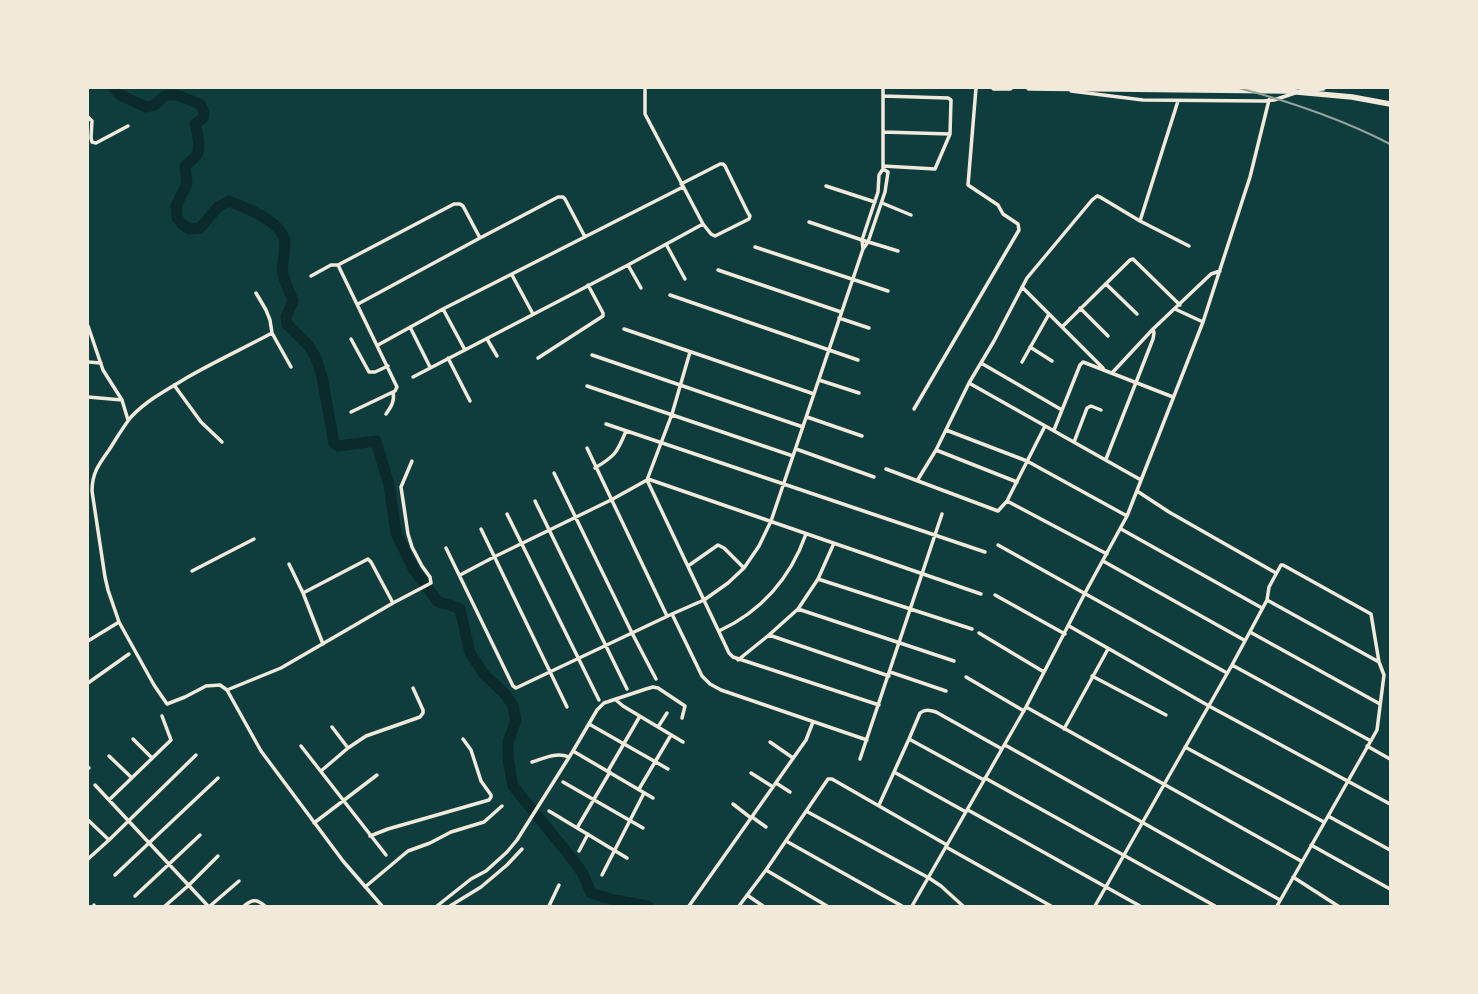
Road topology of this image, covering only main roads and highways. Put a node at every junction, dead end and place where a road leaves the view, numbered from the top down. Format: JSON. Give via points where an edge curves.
{"nodes":[{"id":1,"x":994,"y":88,"type":"edge"},
{"id":2,"x":1010,"y":88,"type":"edge"},
{"id":3,"x":1029,"y":88,"type":"edge"},
{"id":4,"x":1055,"y":88,"type":"edge"},
{"id":5,"x":1323,"y":88,"type":"edge"},
{"id":6,"x":1286,"y":91,"type":"junction"},
{"id":7,"x":1390,"y":104,"type":"edge"}],
"edges":[{"from":1,"to":2,"type":"main road"},
{"from":3,"to":4,"type":"main road"},
{"from":4,"to":6,"type":"main road"},
{"from":5,"to":6,"type":"main road"},
{"from":6,"to":7,"type":"main road","via":[[1352,97]]}]}
